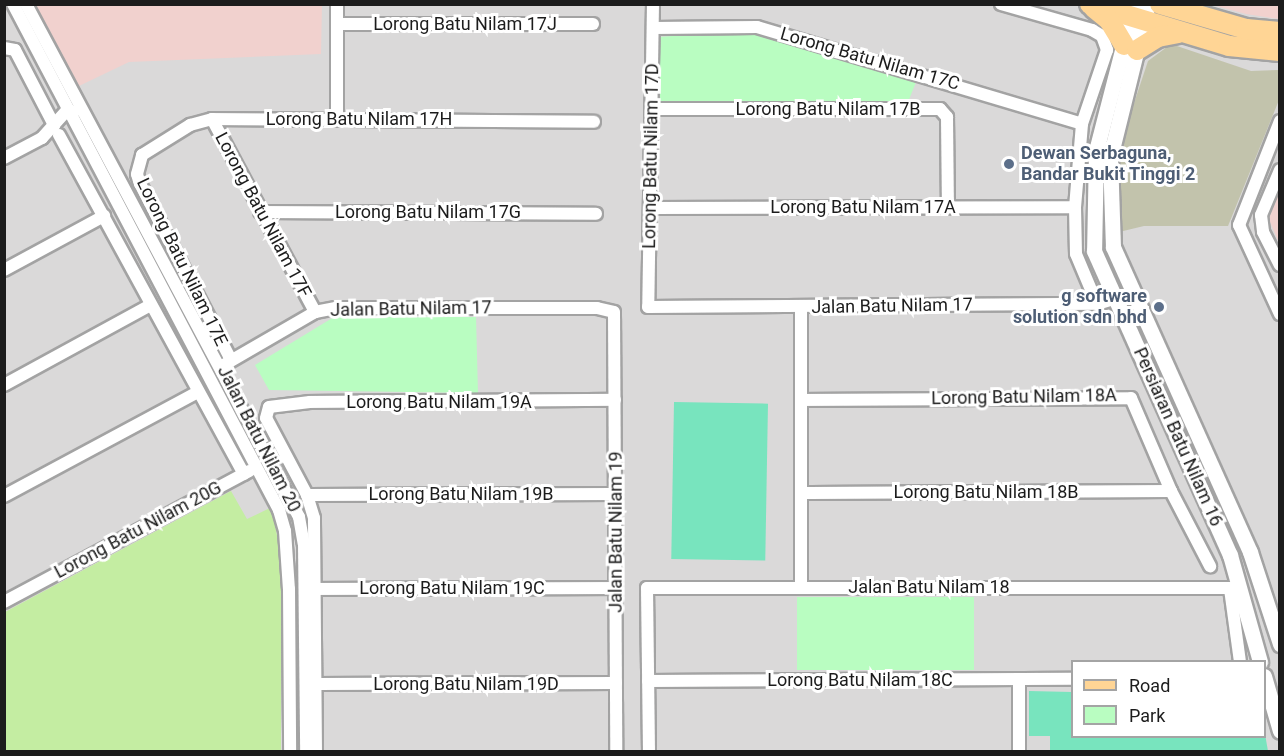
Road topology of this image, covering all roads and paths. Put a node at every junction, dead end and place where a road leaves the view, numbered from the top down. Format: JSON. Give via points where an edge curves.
{"nodes":[{"id":1,"x":13,"y":4,"type":"edge"},
{"id":2,"x":26,"y":4,"type":"edge"},
{"id":3,"x":337,"y":4,"type":"edge"},
{"id":4,"x":653,"y":4,"type":"edge"},
{"id":5,"x":1001,"y":4,"type":"edge"},
{"id":6,"x":1160,"y":4,"type":"edge"},
{"id":7,"x":1090,"y":5,"type":"edge"},
{"id":8,"x":1139,"y":11,"type":"edge"},
{"id":9,"x":337,"y":24,"type":"junction"},
{"id":10,"x":593,"y":24,"type":"dead end"},
{"id":11,"x":653,"y":28,"type":"junction"},
{"id":12,"x":1280,"y":32,"type":"edge"},
{"id":13,"x":1185,"y":33,"type":"junction"},
{"id":14,"x":7,"y":47,"type":"edge"},
{"id":15,"x":1131,"y":48,"type":"junction"},
{"id":16,"x":1280,"y":51,"type":"edge"},
{"id":17,"x":651,"y":109,"type":"junction"},
{"id":18,"x":67,"y":110,"type":"junction"},
{"id":19,"x":337,"y":117,"type":"junction"},
{"id":20,"x":212,"y":119,"type":"junction"},
{"id":21,"x":1280,"y":121,"type":"edge"},
{"id":22,"x":594,"y":122,"type":"dead end"},
{"id":23,"x":1082,"y":124,"type":"junction"},
{"id":24,"x":56,"y":130,"type":"junction"},
{"id":25,"x":78,"y":131,"type":"junction"},
{"id":26,"x":4,"y":158,"type":"edge"},
{"id":27,"x":111,"y":163,"type":"junction"},
{"id":28,"x":138,"y":164,"type":"joint"},
{"id":29,"x":1280,"y":170,"type":"edge"},
{"id":30,"x":948,"y":207,"type":"junction"},
{"id":31,"x":1075,"y":207,"type":"junction"},
{"id":32,"x":650,"y":208,"type":"junction"},
{"id":33,"x":260,"y":212,"type":"junction"},
{"id":34,"x":596,"y":213,"type":"dead end"},
{"id":35,"x":104,"y":216,"type":"junction"},
{"id":36,"x":1280,"y":265,"type":"edge"},
{"id":37,"x":4,"y":270,"type":"edge"},
{"id":38,"x":174,"y":282,"type":"junction"},
{"id":39,"x":1133,"y":293,"type":"junction"},
{"id":40,"x":1115,"y":301,"type":"junction"},
{"id":41,"x":1097,"y":304,"type":"junction"},
{"id":42,"x":151,"y":305,"type":"junction"},
{"id":43,"x":648,"y":307,"type":"joint"},
{"id":44,"x":801,"y":307,"type":"junction"},
{"id":45,"x":315,"y":312,"type":"junction"},
{"id":46,"x":614,"y":312,"type":"joint"},
{"id":47,"x":1280,"y":314,"type":"edge"},
{"id":48,"x":175,"y":318,"type":"junction"},
{"id":49,"x":227,"y":363,"type":"junction"},
{"id":50,"x":4,"y":385,"type":"edge"},
{"id":51,"x":198,"y":392,"type":"junction"},
{"id":52,"x":615,"y":400,"type":"junction"},
{"id":53,"x":802,"y":400,"type":"junction"},
{"id":54,"x":272,"y":460,"type":"junction"},
{"id":55,"x":256,"y":467,"type":"junction"},
{"id":56,"x":244,"y":474,"type":"junction"},
{"id":57,"x":1171,"y":491,"type":"junction"},
{"id":58,"x":801,"y":493,"type":"junction"},
{"id":59,"x":615,"y":494,"type":"junction"},
{"id":60,"x":307,"y":495,"type":"junction"},
{"id":61,"x":4,"y":496,"type":"edge"},
{"id":62,"x":1210,"y":566,"type":"dead end"},
{"id":63,"x":1236,"y":585,"type":"junction"},
{"id":64,"x":801,"y":587,"type":"junction"},
{"id":65,"x":616,"y":588,"type":"junction"},
{"id":66,"x":289,"y":589,"type":"junction"},
{"id":67,"x":310,"y":589,"type":"junction"},
{"id":68,"x":4,"y":602,"type":"edge"},
{"id":69,"x":1280,"y":644,"type":"edge"},
{"id":70,"x":1240,"y":660,"type":"edge"},
{"id":71,"x":1259,"y":660,"type":"edge"},
{"id":72,"x":1019,"y":679,"type":"junction"},
{"id":73,"x":1071,"y":679,"type":"edge"},
{"id":74,"x":648,"y":681,"type":"junction"},
{"id":75,"x":616,"y":683,"type":"junction"},
{"id":76,"x":1266,"y":683,"type":"edge"},
{"id":77,"x":316,"y":684,"type":"junction"},
{"id":78,"x":1280,"y":731,"type":"edge"},
{"id":79,"x":290,"y":752,"type":"edge"},
{"id":80,"x":306,"y":752,"type":"edge"},
{"id":81,"x":316,"y":752,"type":"edge"},
{"id":82,"x":616,"y":752,"type":"edge"},
{"id":83,"x":649,"y":752,"type":"edge"},
{"id":84,"x":1019,"y":752,"type":"edge"}],
"edges":[{"from":1,"to":18,"type":"street","name":"Jalan Batu Nilam 20"},
{"from":2,"to":27,"type":"street","name":"Jalan Batu Nilam 20"},
{"from":3,"to":9,"type":"street"},
{"from":4,"to":11,"type":"street","name":"Lorong Batu Nilam 17D"},
{"from":5,"to":23,"type":"street","via":[[1102,36],[1106,56]]},
{"from":6,"to":12,"type":"main road","via":[[1246,28]]},
{"from":7,"to":8,"type":"main road"},
{"from":7,"to":15,"type":"main road"},
{"from":8,"to":13,"type":"main road"},
{"from":8,"to":15,"type":"street","name":"Persiaran Batu Nilam 16"},
{"from":9,"to":10,"type":"street","name":"Lorong Batu Nilam 17J"},
{"from":9,"to":19,"type":"street"},
{"from":11,"to":17,"type":"street","name":"Lorong Batu Nilam 17D"},
{"from":11,"to":23,"type":"street","name":"Lorong Batu Nilam 17C","via":[[757,27]]},
{"from":13,"to":15,"type":"main road","via":[[1158,37]]},
{"from":13,"to":16,"type":"main road","via":[[1251,51]]},
{"from":14,"to":24,"type":"street"},
{"from":15,"to":39,"type":"street","name":"Persiaran Batu Nilam 16","via":[[1108,173],[1113,247]]},
{"from":15,"to":40,"type":"street","name":"Persiaran Batu Nilam 16","via":[[1094,169],[1094,251]]},
{"from":17,"to":30,"type":"street","name":"Lorong Batu Nilam 17B","via":[[940,109],[947,117]]},
{"from":17,"to":32,"type":"street","name":"Lorong Batu Nilam 17D"},
{"from":18,"to":24,"type":"street"},
{"from":18,"to":25,"type":"street","name":"Jalan Batu Nilam 20"},
{"from":18,"to":27,"type":"street","via":[[75,113],[95,150]]},
{"from":19,"to":20,"type":"street","name":"Lorong Batu Nilam 17H"},
{"from":19,"to":22,"type":"street","name":"Lorong Batu Nilam 17H"},
{"from":20,"to":28,"type":"street","name":"Lorong Batu Nilam 17H","via":[[170,137],[142,155]]},
{"from":20,"to":33,"type":"street","name":"Lorong Batu Nilam 17F"},
{"from":21,"to":47,"type":"street","via":[[1239,225]]},
{"from":23,"to":31,"type":"street"},
{"from":24,"to":25,"type":"street"},
{"from":24,"to":26,"type":"street"},
{"from":24,"to":35,"type":"street"},
{"from":25,"to":48,"type":"street","name":"Jalan Batu Nilam 20"},
{"from":27,"to":38,"type":"street","name":"Jalan Batu Nilam 20"},
{"from":28,"to":49,"type":"street","name":"Lorong Batu Nilam 17E","via":[[140,184]]},
{"from":29,"to":36,"type":"street","via":[[1261,215],[1263,232]]},
{"from":30,"to":31,"type":"street","name":"Lorong Batu Nilam 17A"},
{"from":30,"to":32,"type":"street","name":"Lorong Batu Nilam 17A"},
{"from":31,"to":41,"type":"street","via":[[1076,254]]},
{"from":32,"to":43,"type":"street","name":"Lorong Batu Nilam 17D"},
{"from":33,"to":34,"type":"street","name":"Lorong Batu Nilam 17G"},
{"from":33,"to":45,"type":"street","name":"Lorong Batu Nilam 17F"},
{"from":35,"to":37,"type":"street"},
{"from":35,"to":42,"type":"street"},
{"from":38,"to":48,"type":"street","name":"Jalan Batu Nilam 20","via":[[173,291],[185,315]]},
{"from":38,"to":49,"type":"street","name":"Jalan Batu Nilam 20"},
{"from":39,"to":40,"type":"street","name":"Jalan Batu Nilam 17"},
{"from":39,"to":69,"type":"street","name":"Persiaran Batu Nilam 16","via":[[1250,552]]},
{"from":40,"to":41,"type":"street","name":"Jalan Batu Nilam 17"},
{"from":40,"to":63,"type":"street","name":"Persiaran Batu Nilam 16","via":[[1212,512]]},
{"from":41,"to":44,"type":"street","name":"Jalan Batu Nilam 17"},
{"from":42,"to":50,"type":"street"},
{"from":42,"to":51,"type":"street"},
{"from":43,"to":44,"type":"street","name":"Jalan Batu Nilam 17"},
{"from":44,"to":53,"type":"street"},
{"from":45,"to":46,"type":"street","name":"Jalan Batu Nilam 17","via":[[336,308],[482,307]]},
{"from":45,"to":49,"type":"street","name":"Jalan Batu Nilam 17"},
{"from":46,"to":52,"type":"street","name":"Jalan Batu Nilam 19"},
{"from":48,"to":55,"type":"street","name":"Jalan Batu Nilam 20"},
{"from":49,"to":54,"type":"street","name":"Jalan Batu Nilam 20"},
{"from":51,"to":56,"type":"street"},
{"from":51,"to":61,"type":"street"},
{"from":52,"to":59,"type":"street","name":"Jalan Batu Nilam 19"},
{"from":52,"to":60,"type":"street","name":"Lorong Batu Nilam 19A","via":[[282,403],[266,411],[266,418]]},
{"from":53,"to":57,"type":"street","name":"Lorong Batu Nilam 18A","via":[[1131,398]]},
{"from":53,"to":58,"type":"street"},
{"from":54,"to":55,"type":"street","name":"Lorong Batu Nilam 20G"},
{"from":54,"to":67,"type":"street","name":"Jalan Batu Nilam 20","via":[[299,517]]},
{"from":55,"to":56,"type":"street","name":"Lorong Batu Nilam 20G"},
{"from":55,"to":66,"type":"street","name":"Jalan Batu Nilam 20","via":[[285,531]]},
{"from":56,"to":68,"type":"street","name":"Lorong Batu Nilam 20G"},
{"from":57,"to":58,"type":"street","name":"Lorong Batu Nilam 18B"},
{"from":57,"to":62,"type":"street","name":"Lorong Batu Nilam 18A"},
{"from":58,"to":64,"type":"street"},
{"from":59,"to":60,"type":"street","name":"Lorong Batu Nilam 19B"},
{"from":59,"to":65,"type":"street","name":"Jalan Batu Nilam 19"},
{"from":60,"to":67,"type":"street","via":[[317,541]]},
{"from":63,"to":64,"type":"street","name":"Jalan Batu Nilam 18"},
{"from":63,"to":70,"type":"street"},
{"from":63,"to":71,"type":"street","name":"Persiaran Batu Nilam 16"},
{"from":64,"to":74,"type":"street","name":"Jalan Batu Nilam 18","via":[[647,588]]},
{"from":65,"to":67,"type":"street","name":"Lorong Batu Nilam 19C"},
{"from":65,"to":75,"type":"street","name":"Jalan Batu Nilam 19"},
{"from":66,"to":67,"type":"street","name":"Lorong Batu Nilam 19C"},
{"from":66,"to":79,"type":"street","name":"Jalan Batu Nilam 20"},
{"from":67,"to":77,"type":"street"},
{"from":67,"to":80,"type":"street","name":"Jalan Batu Nilam 20"},
{"from":72,"to":73,"type":"street","name":"Lorong Batu Nilam 18C"},
{"from":72,"to":74,"type":"street","name":"Lorong Batu Nilam 18C"},
{"from":72,"to":84,"type":"street"},
{"from":74,"to":83,"type":"street"},
{"from":75,"to":77,"type":"street","name":"Lorong Batu Nilam 19D"},
{"from":75,"to":82,"type":"street","name":"Jalan Batu Nilam 19"},
{"from":76,"to":78,"type":"street"},
{"from":77,"to":81,"type":"street"}]}
